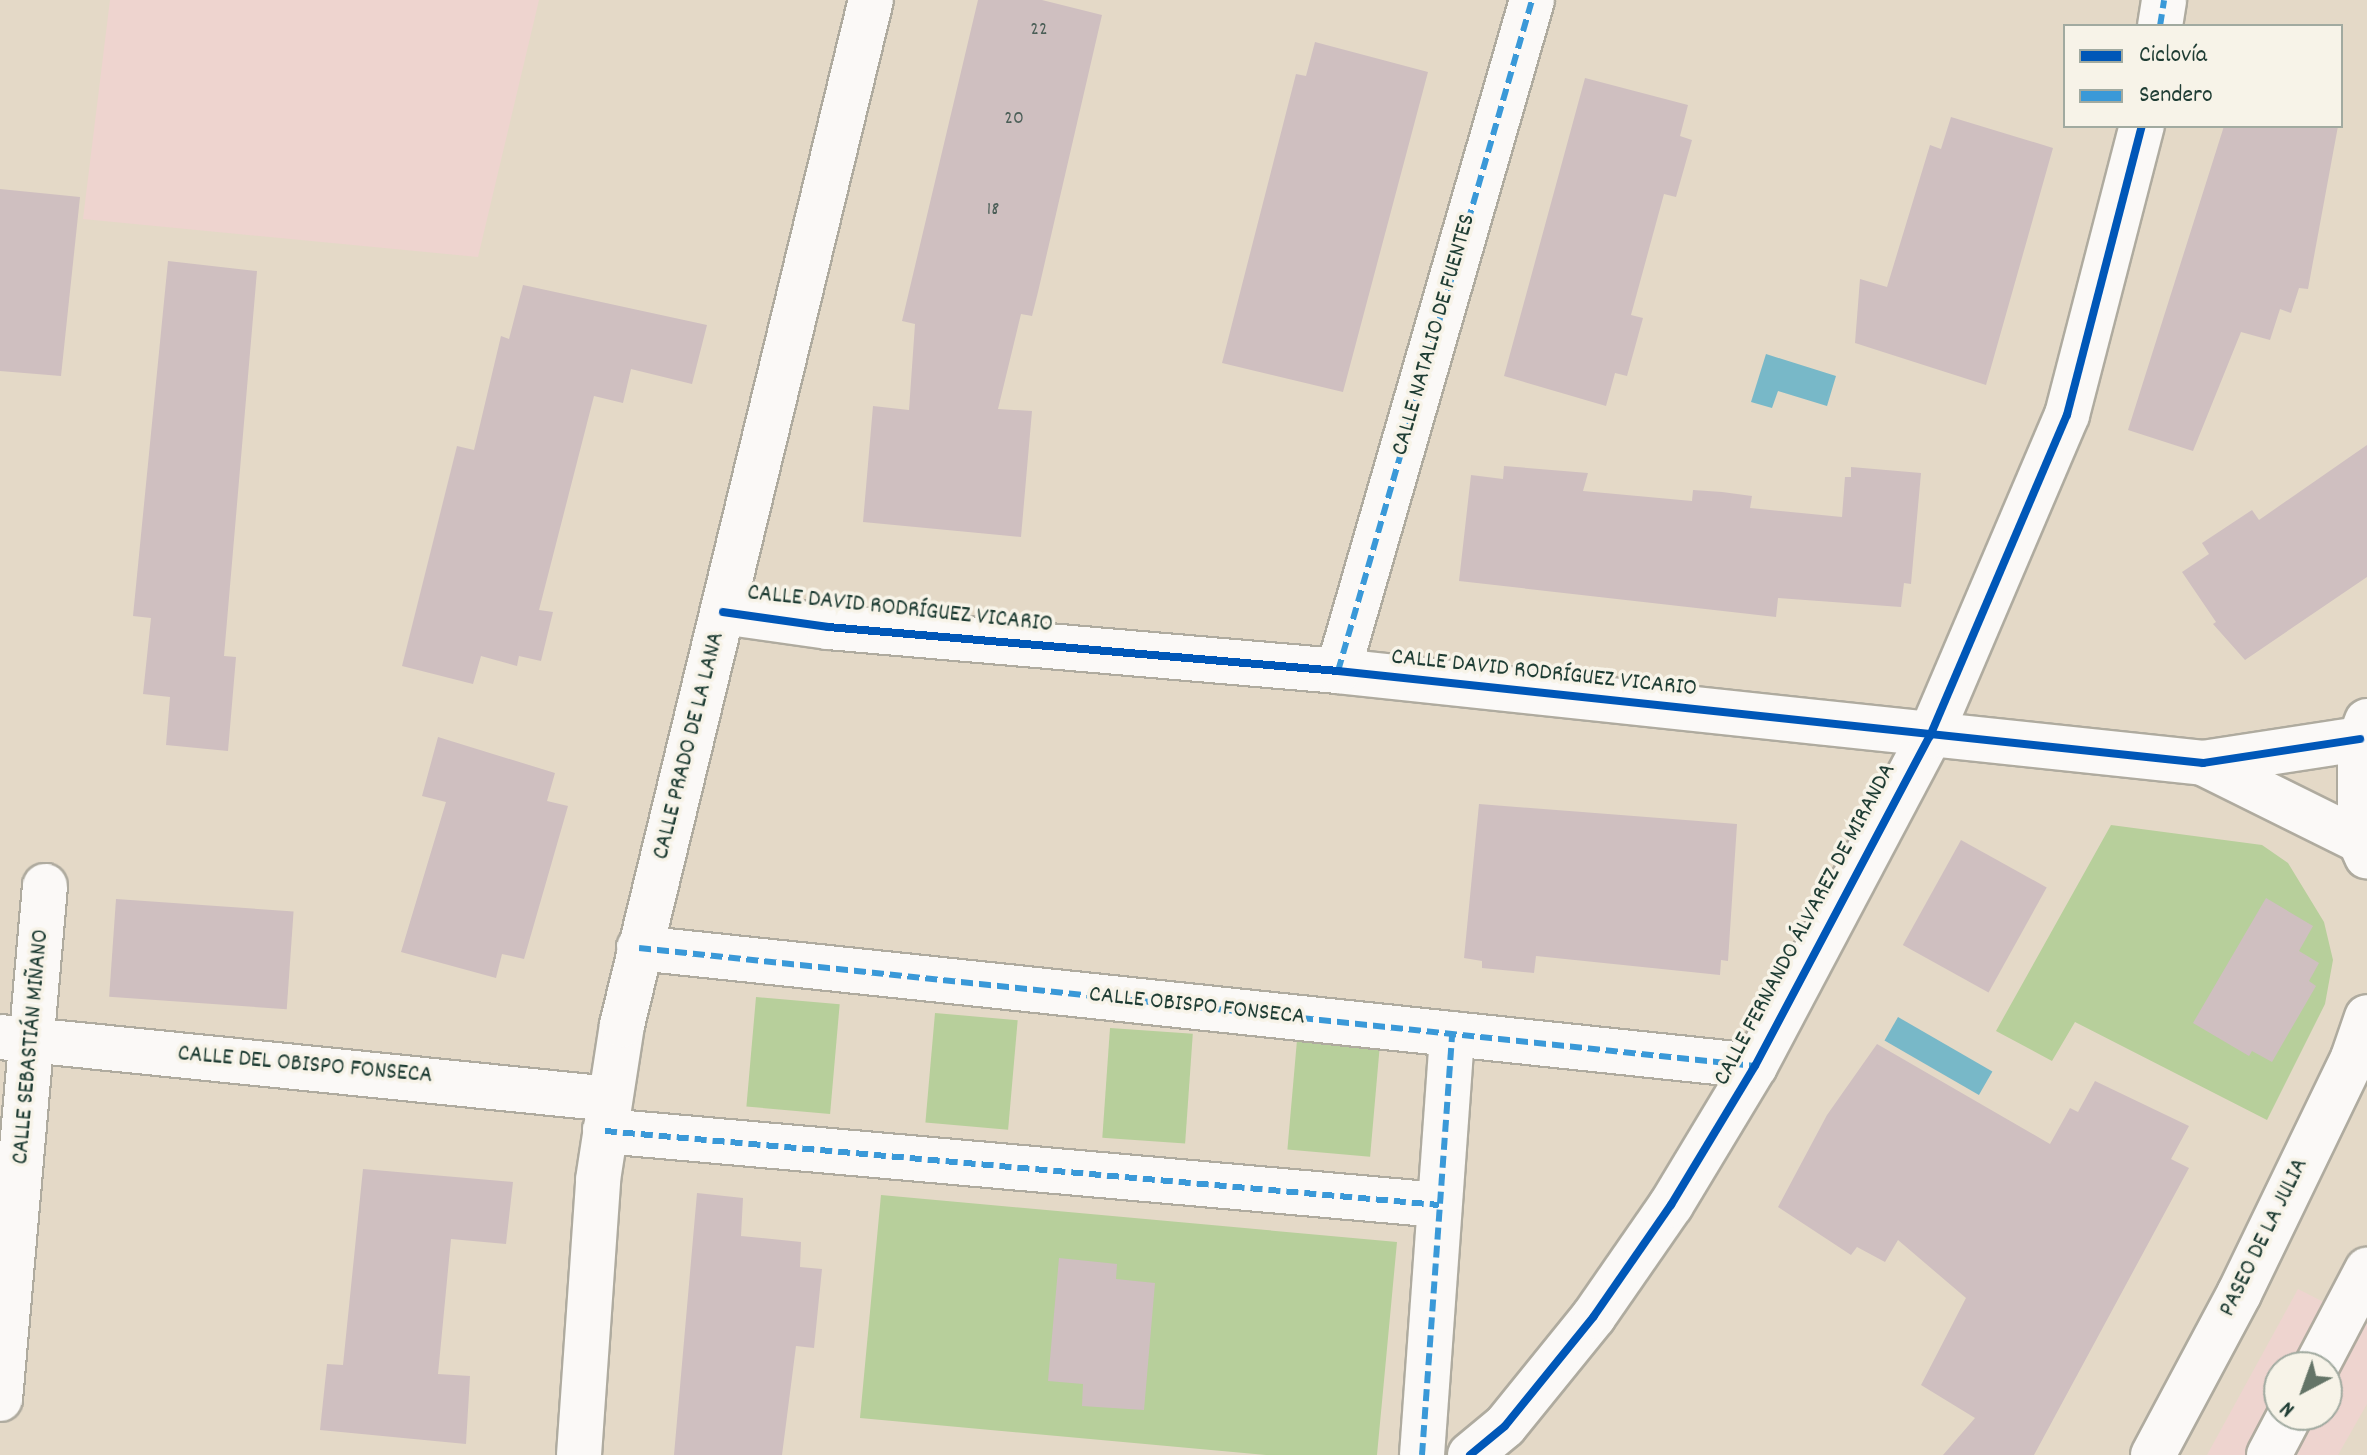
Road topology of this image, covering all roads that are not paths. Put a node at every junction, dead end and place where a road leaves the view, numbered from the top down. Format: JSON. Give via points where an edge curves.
{"nodes":[{"id":1,"x":871,"y":0,"type":"edge"},
{"id":2,"x":1532,"y":0,"type":"edge"},
{"id":3,"x":2164,"y":0,"type":"edge"},
{"id":4,"x":2160,"y":24,"type":"edge"},
{"id":5,"x":2141,"y":128,"type":"edge"},
{"id":6,"x":723,"y":612,"type":"junction"},
{"id":7,"x":1338,"y":671,"type":"junction"},
{"id":8,"x":2363,"y":730,"type":"edge"},
{"id":9,"x":1930,"y":736,"type":"junction"},
{"id":10,"x":2203,"y":763,"type":"junction"},
{"id":11,"x":2363,"y":849,"type":"edge"},
{"id":12,"x":45,"y":886,"type":"dead end"},
{"id":13,"x":639,"y":948,"type":"junction"},
{"id":14,"x":2367,"y":1017,"type":"edge"},
{"id":15,"x":1452,"y":1034,"type":"junction"},
{"id":16,"x":16,"y":1038,"type":"edge"},
{"id":17,"x":1755,"y":1066,"type":"junction"},
{"id":18,"x":607,"y":1115,"type":"junction"},
{"id":19,"x":1439,"y":1205,"type":"junction"},
{"id":20,"x":2367,"y":1270,"type":"edge"},
{"id":21,"x":2324,"y":1351,"type":"edge"},
{"id":22,"x":0,"y":1399,"type":"edge"},
{"id":23,"x":2282,"y":1431,"type":"edge"},
{"id":24,"x":579,"y":1455,"type":"edge"},
{"id":25,"x":1422,"y":1455,"type":"edge"},
{"id":26,"x":1470,"y":1455,"type":"edge"},
{"id":27,"x":2153,"y":1455,"type":"edge"},
{"id":28,"x":2269,"y":1455,"type":"edge"}],
"edges":[{"from":1,"to":6,"type":"street","name":"CALLE PRADO DE LA LANA"},
{"from":2,"to":7,"type":"street","name":"CALLE NATALIO DE FUENTES"},
{"from":3,"to":4,"type":"street"},
{"from":5,"to":9,"type":"street","name":"CALLE FERNANDO ÁLVAREZ DE MIRANDA","via":[[2067,415]]},
{"from":6,"to":7,"type":"street","name":"CALLE DAVID RODRÍGUEZ VICARIO","via":[[828,627]]},
{"from":6,"to":13,"type":"street","name":"CALLE PRADO DE LA LANA"},
{"from":7,"to":9,"type":"street","name":"CALLE DAVID RODRÍGUEZ VICARIO"},
{"from":8,"to":10,"type":"street","name":"CALLE DAVID RODRÍGUEZ VICARIO"},
{"from":8,"to":11,"type":"street"},
{"from":9,"to":10,"type":"street","name":"CALLE DAVID RODRÍGUEZ VICARIO"},
{"from":9,"to":17,"type":"street","name":"CALLE FERNANDO ÁLVAREZ DE MIRANDA"},
{"from":10,"to":11,"type":"street","name":"CALLE DAVID RODRÍGUEZ VICARIO"},
{"from":12,"to":16,"type":"street","name":"CALLE SEBASTIÁN MIÑANO"},
{"from":13,"to":15,"type":"street","name":"CALLE OBISPO FONSECA"},
{"from":13,"to":18,"type":"street","name":"CALLE PRADO DE LA LANA"},
{"from":14,"to":27,"type":"street","name":"PASEO DE LA JULIA","via":[[2353,1058],[2239,1294]]},
{"from":15,"to":17,"type":"street","name":"CALLE OBISPO FONSECA"},
{"from":15,"to":19,"type":"street"},
{"from":16,"to":18,"type":"street","name":"CALLE DEL OBISPO FONSECA"},
{"from":16,"to":22,"type":"street","name":"CALLE SEBASTIÁN MIÑANO"},
{"from":17,"to":26,"type":"street","name":"CALLE FERNANDO ÁLVAREZ DE MIRANDA","via":[[1671,1205],[1594,1316],[1505,1426]]},
{"from":18,"to":19,"type":"street"},
{"from":18,"to":24,"type":"street","name":"CALLE PRADO DE LA LANA"},
{"from":19,"to":25,"type":"street"},
{"from":20,"to":21,"type":"street"},
{"from":23,"to":28,"type":"street"}]}
